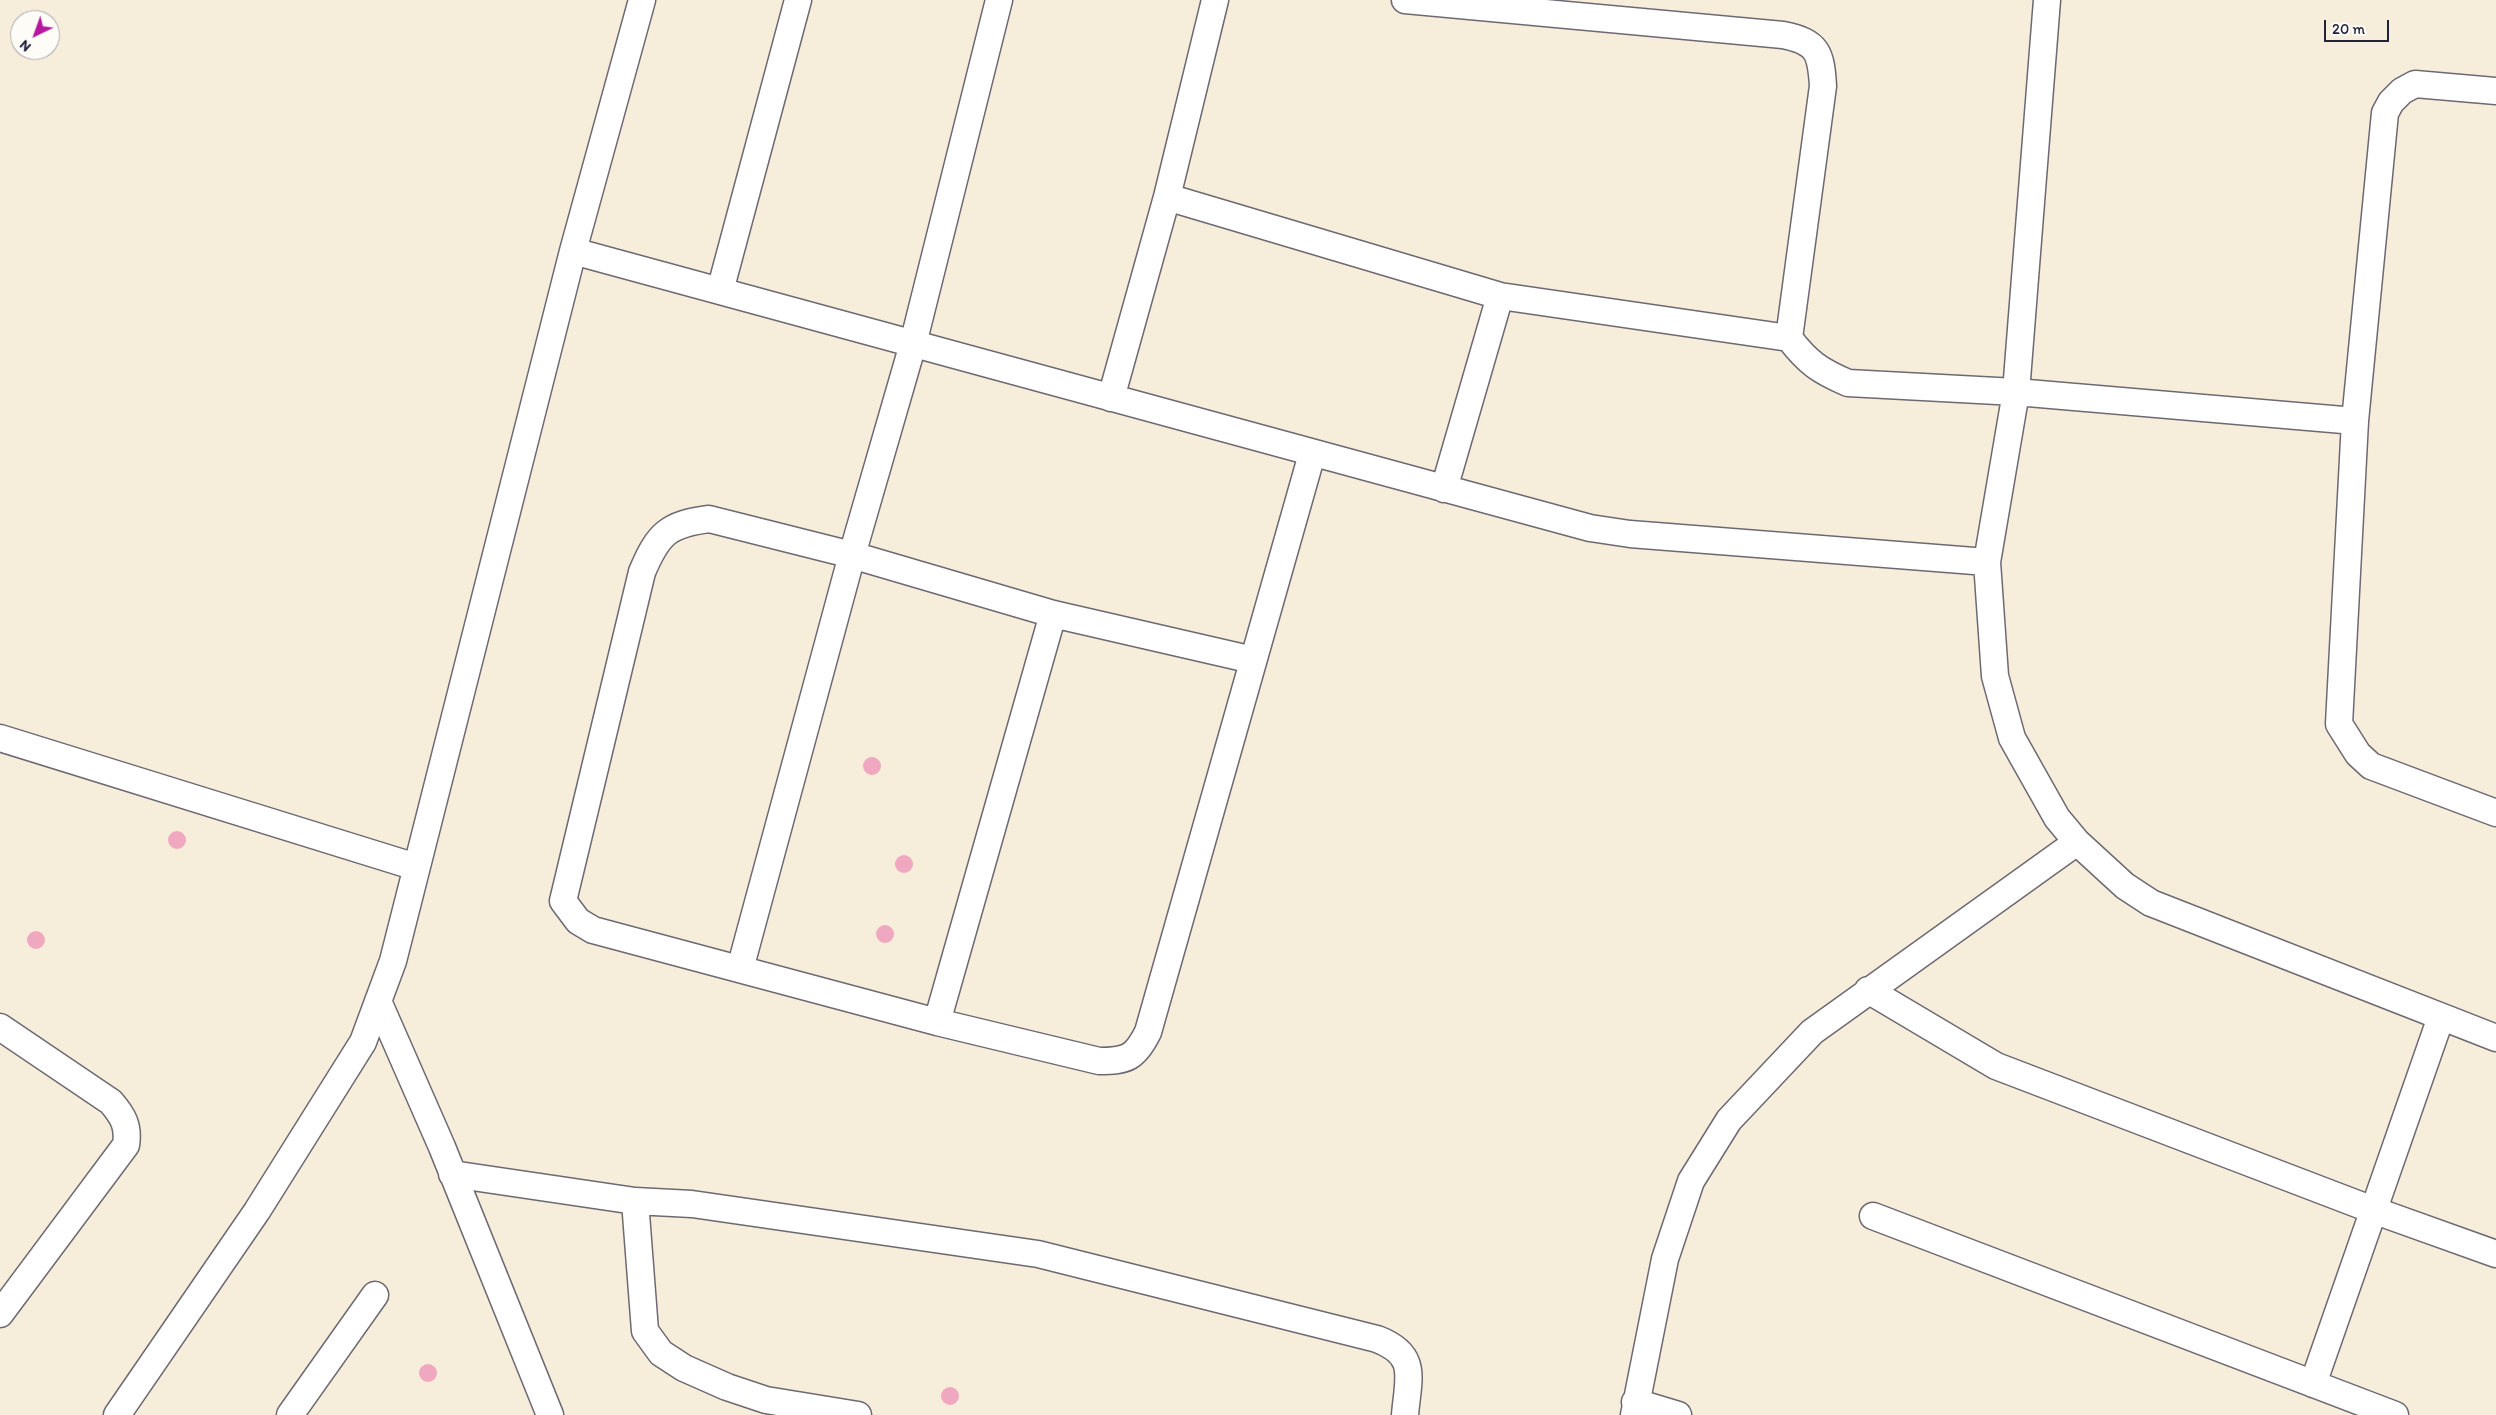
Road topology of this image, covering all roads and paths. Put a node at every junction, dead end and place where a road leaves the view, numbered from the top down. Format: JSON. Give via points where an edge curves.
{"nodes":[{"id":1,"x":642,"y":0,"type":"edge"},
{"id":2,"x":798,"y":0,"type":"edge"},
{"id":3,"x":999,"y":0,"type":"edge"},
{"id":4,"x":1214,"y":0,"type":"edge"},
{"id":5,"x":1405,"y":0,"type":"edge"},
{"id":6,"x":2047,"y":0,"type":"edge"},
{"id":7,"x":2496,"y":91,"type":"edge"},
{"id":8,"x":1167,"y":197,"type":"junction"},
{"id":9,"x":574,"y":251,"type":"junction"},
{"id":10,"x":720,"y":291,"type":"junction"},
{"id":11,"x":1500,"y":296,"type":"junction"},
{"id":12,"x":1789,"y":338,"type":"junction"},
{"id":13,"x":913,"y":344,"type":"junction"},
{"id":14,"x":2016,"y":392,"type":"junction"},
{"id":15,"x":1111,"y":398,"type":"junction"},
{"id":16,"x":2355,"y":421,"type":"junction"},
{"id":17,"x":1312,"y":454,"type":"junction"},
{"id":18,"x":1444,"y":489,"type":"junction"},
{"id":19,"x":852,"y":555,"type":"junction"},
{"id":20,"x":1987,"y":562,"type":"junction"},
{"id":21,"x":1053,"y":614,"type":"junction"},
{"id":22,"x":1252,"y":660,"type":"junction"},
{"id":23,"x":0,"y":738,"type":"edge"},
{"id":24,"x":2496,"y":813,"type":"edge"},
{"id":25,"x":2077,"y":842,"type":"junction"},
{"id":26,"x":416,"y":867,"type":"junction"},
{"id":27,"x":740,"y":969,"type":"junction"},
{"id":28,"x":1868,"y":990,"type":"junction"},
{"id":29,"x":378,"y":1001,"type":"junction"},
{"id":30,"x":2441,"y":1017,"type":"junction"},
{"id":31,"x":937,"y":1022,"type":"junction"},
{"id":32,"x":0,"y":1027,"type":"edge"},
{"id":33,"x":2496,"y":1038,"type":"edge"},
{"id":34,"x":452,"y":1174,"type":"junction"},
{"id":35,"x":635,"y":1200,"type":"junction"},
{"id":36,"x":2373,"y":1210,"type":"junction"},
{"id":37,"x":1874,"y":1216,"type":"dead end"},
{"id":38,"x":2496,"y":1254,"type":"edge"},
{"id":39,"x":375,"y":1295,"type":"dead end"},
{"id":40,"x":0,"y":1314,"type":"edge"},
{"id":41,"x":2313,"y":1384,"type":"junction"},
{"id":42,"x":763,"y":1407,"type":"edge"},
{"id":43,"x":1635,"y":1408,"type":"edge"},
{"id":44,"x":116,"y":1415,"type":"edge"},
{"id":45,"x":290,"y":1415,"type":"edge"},
{"id":46,"x":550,"y":1415,"type":"edge"},
{"id":47,"x":858,"y":1415,"type":"edge"},
{"id":48,"x":1405,"y":1415,"type":"edge"},
{"id":49,"x":1678,"y":1415,"type":"edge"},
{"id":50,"x":2395,"y":1415,"type":"edge"}],
"edges":[{"from":1,"to":9,"type":"street"},
{"from":2,"to":10,"type":"street"},
{"from":3,"to":13,"type":"street"},
{"from":4,"to":8,"type":"street"},
{"from":5,"to":12,"type":"street","via":[[1783,35],[1812,45],[1821,61],[1823,86]]},
{"from":6,"to":14,"type":"street"},
{"from":7,"to":16,"type":"street","via":[[2415,84],[2390,102],[2385,113]]},
{"from":8,"to":11,"type":"street"},
{"from":8,"to":15,"type":"street"},
{"from":9,"to":10,"type":"street"},
{"from":9,"to":26,"type":"street"},
{"from":10,"to":13,"type":"street"},
{"from":11,"to":12,"type":"street"},
{"from":11,"to":18,"type":"street"},
{"from":12,"to":14,"type":"street","via":[[1806,360],[1848,384]]},
{"from":13,"to":15,"type":"street"},
{"from":13,"to":19,"type":"street"},
{"from":14,"to":16,"type":"street"},
{"from":14,"to":20,"type":"street"},
{"from":15,"to":17,"type":"street"},
{"from":16,"to":24,"type":"street","via":[[2339,724],[2358,754],[2371,766]]},
{"from":17,"to":18,"type":"street"},
{"from":17,"to":22,"type":"street"},
{"from":18,"to":20,"type":"street","via":[[1547,518],[1630,534]]},
{"from":19,"to":21,"type":"street"},
{"from":19,"to":27,"type":"street"},
{"from":19,"to":27,"type":"street","via":[[709,519],[688,522],[672,529],[653,545],[642,572],[564,901],[578,921],[593,930]]},
{"from":20,"to":25,"type":"street","via":[[1996,676],[2012,738],[2057,818]]},
{"from":21,"to":22,"type":"street"},
{"from":21,"to":31,"type":"street"},
{"from":22,"to":31,"type":"street","via":[[1148,1032],[1132,1056],[1121,1061],[1099,1062]]},
{"from":23,"to":26,"type":"street"},
{"from":25,"to":28,"type":"street"},
{"from":25,"to":30,"type":"street","via":[[2125,886],[2151,903]]},
{"from":26,"to":29,"type":"street","via":[[393,961]]},
{"from":27,"to":31,"type":"street"},
{"from":28,"to":36,"type":"street","via":[[1996,1066]]},
{"from":28,"to":43,"type":"street","via":[[1812,1032],[1729,1120],[1703,1159],[1691,1181],[1665,1259]]},
{"from":29,"to":34,"type":"street"},
{"from":29,"to":44,"type":"street","via":[[363,1042],[262,1202]]},
{"from":30,"to":33,"type":"street"},
{"from":30,"to":36,"type":"street"},
{"from":32,"to":40,"type":"street","via":[[111,1102],[123,1116],[128,1132],[126,1145]]},
{"from":34,"to":35,"type":"street"},
{"from":34,"to":46,"type":"street"},
{"from":35,"to":42,"type":"street","via":[[645,1331],[661,1352],[684,1368]]},
{"from":35,"to":48,"type":"street","via":[[683,1203],[1038,1254],[1377,1339],[1390,1344],[1406,1360]]},
{"from":36,"to":38,"type":"street"},
{"from":36,"to":41,"type":"street"},
{"from":37,"to":41,"type":"street"},
{"from":39,"to":45,"type":"street"},
{"from":41,"to":50,"type":"street"},
{"from":42,"to":47,"type":"street"},
{"from":43,"to":49,"type":"street"}]}
